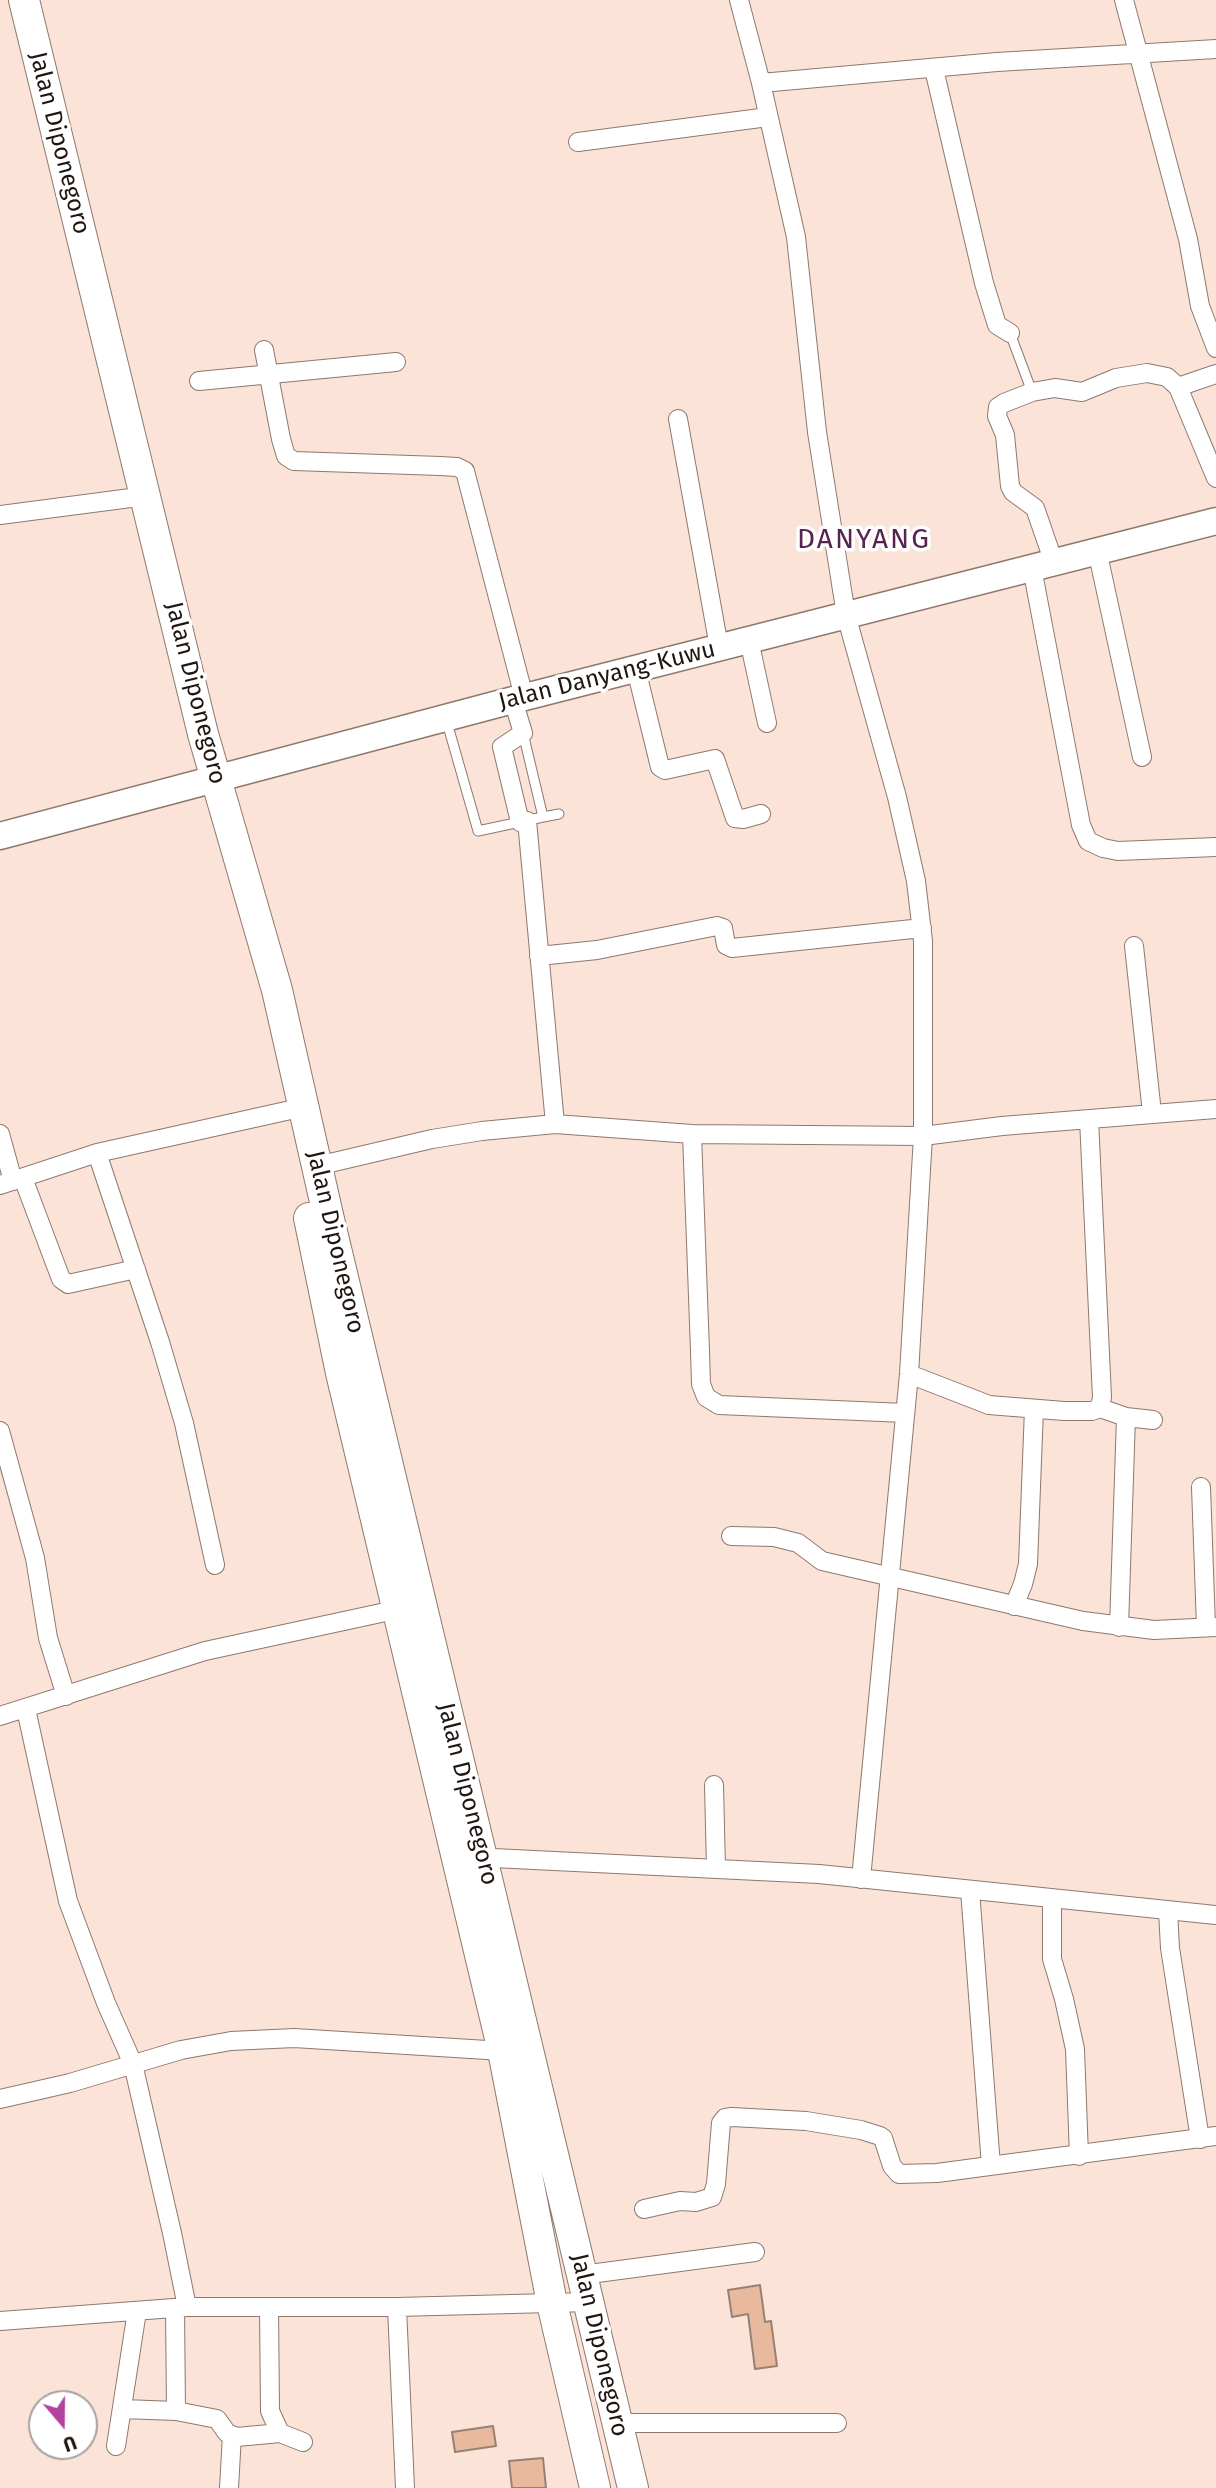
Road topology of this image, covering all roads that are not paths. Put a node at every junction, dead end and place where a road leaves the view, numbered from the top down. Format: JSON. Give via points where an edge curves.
{"nodes":[{"id":1,"x":7,"y":0,"type":"edge"},
{"id":2,"x":24,"y":0,"type":"edge"},
{"id":3,"x":739,"y":0,"type":"edge"},
{"id":4,"x":1124,"y":0,"type":"edge"},
{"id":5,"x":1216,"y":49,"type":"edge"},
{"id":6,"x":1140,"y":54,"type":"junction"},
{"id":7,"x":934,"y":69,"type":"junction"},
{"id":8,"x":761,"y":83,"type":"junction"},
{"id":9,"x":768,"y":117,"type":"junction"},
{"id":10,"x":578,"y":142,"type":"dead end"},
{"id":11,"x":1010,"y":333,"type":"joint"},
{"id":12,"x":1216,"y":348,"type":"edge"},
{"id":13,"x":264,"y":350,"type":"dead end"},
{"id":14,"x":396,"y":362,"type":"dead end"},
{"id":15,"x":1216,"y":374,"type":"edge"},
{"id":16,"x":269,"y":375,"type":"junction"},
{"id":17,"x":199,"y":381,"type":"dead end"},
{"id":18,"x":1178,"y":387,"type":"junction"},
{"id":19,"x":1032,"y":392,"type":"junction"},
{"id":20,"x":678,"y":419,"type":"dead end"},
{"id":21,"x":1216,"y":478,"type":"edge"},
{"id":22,"x":137,"y":498,"type":"junction"},
{"id":23,"x":0,"y":514,"type":"edge"},
{"id":24,"x":1216,"y":521,"type":"edge"},
{"id":25,"x":1097,"y":550,"type":"junction"},
{"id":26,"x":1043,"y":564,"type":"junction"},
{"id":27,"x":846,"y":615,"type":"junction"},
{"id":28,"x":749,"y":640,"type":"junction"},
{"id":29,"x":719,"y":647,"type":"junction"},
{"id":30,"x":636,"y":668,"type":"junction"},
{"id":31,"x":519,"y":699,"type":"junction"},
{"id":32,"x":445,"y":718,"type":"junction"},
{"id":33,"x":767,"y":723,"type":"dead end"},
{"id":34,"x":1142,"y":757,"type":"dead end"},
{"id":35,"x":208,"y":782,"type":"junction"},
{"id":36,"x":559,"y":814,"type":"dead end"},
{"id":37,"x":761,"y":814,"type":"dead end"},
{"id":38,"x":530,"y":820,"type":"junction"},
{"id":39,"x":0,"y":836,"type":"edge"},
{"id":40,"x":1216,"y":847,"type":"edge"},
{"id":41,"x":922,"y":928,"type":"junction"},
{"id":42,"x":1134,"y":946,"type":"dead end"},
{"id":43,"x":539,"y":956,"type":"junction"},
{"id":44,"x":295,"y":1109,"type":"junction"},
{"id":45,"x":1216,"y":1109,"type":"edge"},
{"id":46,"x":1152,"y":1113,"type":"junction"},
{"id":47,"x":1089,"y":1119,"type":"junction"},
{"id":48,"x":555,"y":1124,"type":"junction"},
{"id":49,"x":0,"y":1134,"type":"edge"},
{"id":50,"x":692,"y":1134,"type":"junction"},
{"id":51,"x":923,"y":1136,"type":"junction"},
{"id":52,"x":97,"y":1153,"type":"junction"},
{"id":53,"x":317,"y":1166,"type":"junction"},
{"id":54,"x":12,"y":1181,"type":"edge"},
{"id":55,"x":136,"y":1269,"type":"junction"},
{"id":56,"x":909,"y":1374,"type":"junction"},
{"id":57,"x":1100,"y":1408,"type":"junction"},
{"id":58,"x":1034,"y":1409,"type":"junction"},
{"id":59,"x":905,"y":1413,"type":"junction"},
{"id":60,"x":1126,"y":1417,"type":"junction"},
{"id":61,"x":1153,"y":1420,"type":"dead end"},
{"id":62,"x":0,"y":1431,"type":"edge"},
{"id":63,"x":1201,"y":1487,"type":"dead end"},
{"id":64,"x":731,"y":1536,"type":"dead end"},
{"id":65,"x":215,"y":1565,"type":"dead end"},
{"id":66,"x":888,"y":1577,"type":"junction"},
{"id":67,"x":1014,"y":1606,"type":"junction"},
{"id":68,"x":409,"y":1607,"type":"junction"},
{"id":69,"x":1119,"y":1627,"type":"junction"},
{"id":70,"x":1211,"y":1627,"type":"edge"},
{"id":71,"x":66,"y":1696,"type":"junction"},
{"id":72,"x":26,"y":1709,"type":"junction"},
{"id":73,"x":0,"y":1716,"type":"edge"},
{"id":74,"x":714,"y":1785,"type":"dead end"},
{"id":75,"x":470,"y":1857,"type":"junction"},
{"id":76,"x":716,"y":1869,"type":"junction"},
{"id":77,"x":861,"y":1879,"type":"junction"},
{"id":78,"x":970,"y":1890,"type":"junction"},
{"id":79,"x":1052,"y":1899,"type":"junction"},
{"id":80,"x":1168,"y":1911,"type":"junction"},
{"id":81,"x":1216,"y":1915,"type":"edge"},
{"id":82,"x":503,"y":2050,"type":"junction"},
{"id":83,"x":133,"y":2064,"type":"junction"},
{"id":84,"x":0,"y":2099,"type":"edge"},
{"id":85,"x":1208,"y":2137,"type":"edge"},
{"id":86,"x":1079,"y":2156,"type":"junction"},
{"id":87,"x":991,"y":2166,"type":"junction"},
{"id":88,"x":644,"y":2209,"type":"dead end"},
{"id":89,"x":755,"y":2252,"type":"dead end"},
{"id":90,"x":585,"y":2288,"type":"junction"},
{"id":91,"x":552,"y":2303,"type":"junction"},
{"id":92,"x":269,"y":2307,"type":"junction"},
{"id":93,"x":397,"y":2307,"type":"junction"},
{"id":94,"x":181,"y":2308,"type":"junction"},
{"id":95,"x":137,"y":2311,"type":"junction"},
{"id":96,"x":0,"y":2320,"type":"edge"},
{"id":97,"x":123,"y":2409,"type":"junction"},
{"id":98,"x":176,"y":2411,"type":"junction"},
{"id":99,"x":617,"y":2423,"type":"junction"},
{"id":100,"x":837,"y":2423,"type":"dead end"},
{"id":101,"x":280,"y":2433,"type":"junction"},
{"id":102,"x":232,"y":2435,"type":"junction"},
{"id":103,"x":303,"y":2442,"type":"dead end"},
{"id":104,"x":116,"y":2446,"type":"dead end"},
{"id":105,"x":229,"y":2488,"type":"edge"},
{"id":106,"x":405,"y":2488,"type":"edge"},
{"id":107,"x":594,"y":2488,"type":"edge"},
{"id":108,"x":633,"y":2488,"type":"edge"}],
"edges":[{"from":1,"to":22,"type":"main road","name":"Jalan Diponegoro"},
{"from":2,"to":22,"type":"main road","name":"Jalan Diponegoro"},
{"from":3,"to":8,"type":"street"},
{"from":4,"to":6,"type":"street"},
{"from":5,"to":6,"type":"street"},
{"from":6,"to":7,"type":"street"},
{"from":6,"to":12,"type":"street","via":[[1188,239],[1200,306]]},
{"from":7,"to":8,"type":"street"},
{"from":7,"to":11,"type":"street","via":[[984,283],[997,325]]},
{"from":8,"to":9,"type":"street"},
{"from":9,"to":10,"type":"street"},
{"from":9,"to":27,"type":"street","via":[[796,237],[817,432]]},
{"from":11,"to":19,"type":"lane"},
{"from":13,"to":16,"type":"street"},
{"from":14,"to":16,"type":"street"},
{"from":15,"to":18,"type":"street"},
{"from":16,"to":17,"type":"street"},
{"from":16,"to":31,"type":"street","via":[[281,439],[286,456],[294,461],[457,467],[465,471]]},
{"from":18,"to":19,"type":"street","via":[[1167,377],[1147,373],[1116,378],[1082,392],[1055,388]]},
{"from":18,"to":21,"type":"street"},
{"from":19,"to":26,"type":"street","via":[[998,407],[997,416],[1005,435],[1010,486],[1035,508]]},
{"from":20,"to":29,"type":"street"},
{"from":22,"to":23,"type":"street"},
{"from":22,"to":35,"type":"main road","name":"Jalan Diponegoro","via":[[203,734]]},
{"from":24,"to":25,"type":"street","name":"Jalan Danyang-Kuwu"},
{"from":25,"to":26,"type":"street","name":"Jalan Danyang-Kuwu"},
{"from":25,"to":34,"type":"street"},
{"from":26,"to":27,"type":"street","name":"Jalan Danyang-Kuwu"},
{"from":26,"to":40,"type":"street","via":[[1080,824],[1088,841],[1118,850]]},
{"from":27,"to":28,"type":"street","name":"Jalan Danyang-Kuwu"},
{"from":27,"to":41,"type":"street","via":[[897,797]]},
{"from":28,"to":29,"type":"street","name":"Jalan Danyang-Kuwu"},
{"from":28,"to":33,"type":"street"},
{"from":29,"to":30,"type":"street","name":"Jalan Danyang-Kuwu"},
{"from":30,"to":31,"type":"street","name":"Jalan Danyang-Kuwu"},
{"from":30,"to":37,"type":"street","via":[[660,766],[665,769],[715,759],[734,818]]},
{"from":31,"to":32,"type":"street","name":"Jalan Danyang-Kuwu"},
{"from":31,"to":38,"type":"street","via":[[523,733],[502,747]]},
{"from":32,"to":35,"type":"street","name":"Jalan Danyang-Kuwu"},
{"from":32,"to":38,"type":"lane","via":[[478,831]]},
{"from":35,"to":39,"type":"street","name":"Jalan Danyang-Kuwu"},
{"from":35,"to":44,"type":"main road","name":"Jalan Diponegoro","via":[[278,990]]},
{"from":36,"to":38,"type":"lane"},
{"from":38,"to":43,"type":"street"},
{"from":41,"to":43,"type":"street","via":[[732,948],[726,945],[723,928],[717,926],[597,950]]},
{"from":41,"to":51,"type":"street"},
{"from":42,"to":46,"type":"street"},
{"from":43,"to":48,"type":"street"},
{"from":44,"to":52,"type":"street"},
{"from":44,"to":53,"type":"main road","name":"Jalan Diponegoro"},
{"from":44,"to":68,"type":"main road","name":"Jalan Diponegoro","via":[[341,1373]]},
{"from":45,"to":46,"type":"street"},
{"from":46,"to":47,"type":"street"},
{"from":47,"to":51,"type":"street"},
{"from":47,"to":57,"type":"street"},
{"from":48,"to":50,"type":"street"},
{"from":48,"to":53,"type":"street","via":[[482,1130]]},
{"from":49,"to":54,"type":"street"},
{"from":50,"to":51,"type":"street"},
{"from":50,"to":59,"type":"street","via":[[701,1384],[706,1397],[719,1405]]},
{"from":51,"to":56,"type":"street"},
{"from":52,"to":54,"type":"street"},
{"from":52,"to":55,"type":"street"},
{"from":53,"to":68,"type":"main road","name":"Jalan Diponegoro"},
{"from":54,"to":55,"type":"street","via":[[61,1279],[68,1284]]},
{"from":55,"to":65,"type":"street","via":[[184,1423]]},
{"from":56,"to":58,"type":"street","via":[[989,1405]]},
{"from":56,"to":59,"type":"street"},
{"from":57,"to":58,"type":"street"},
{"from":57,"to":60,"type":"street"},
{"from":58,"to":67,"type":"street","via":[[1028,1564]]},
{"from":59,"to":66,"type":"street"},
{"from":60,"to":61,"type":"street"},
{"from":60,"to":69,"type":"street"},
{"from":62,"to":71,"type":"street"},
{"from":63,"to":70,"type":"street"},
{"from":64,"to":66,"type":"street","via":[[774,1537],[798,1544],[822,1561]]},
{"from":66,"to":67,"type":"street"},
{"from":66,"to":77,"type":"street"},
{"from":67,"to":69,"type":"street"},
{"from":68,"to":71,"type":"street","via":[[205,1651]]},
{"from":68,"to":75,"type":"main road","name":"Jalan Diponegoro"},
{"from":69,"to":70,"type":"street"},
{"from":71,"to":72,"type":"street"},
{"from":72,"to":73,"type":"street"},
{"from":72,"to":83,"type":"street","via":[[68,1901]]},
{"from":74,"to":76,"type":"street"},
{"from":75,"to":76,"type":"street"},
{"from":75,"to":82,"type":"main road","name":"Jalan Diponegoro"},
{"from":75,"to":90,"type":"main road","name":"Jalan Diponegoro"},
{"from":76,"to":77,"type":"street"},
{"from":77,"to":78,"type":"street"},
{"from":78,"to":79,"type":"street"},
{"from":78,"to":87,"type":"street"},
{"from":79,"to":80,"type":"street"},
{"from":79,"to":86,"type":"street","via":[[1052,1959],[1075,2049]]},
{"from":80,"to":81,"type":"street"},
{"from":80,"to":85,"type":"street","via":[[1170,1948]]},
{"from":82,"to":83,"type":"street","via":[[294,2038],[231,2041]]},
{"from":82,"to":91,"type":"main road","name":"Jalan Diponegoro"},
{"from":83,"to":84,"type":"street"},
{"from":83,"to":94,"type":"street"},
{"from":85,"to":86,"type":"street"},
{"from":86,"to":87,"type":"street"},
{"from":87,"to":88,"type":"street","via":[[899,2174],[880,2136],[806,2122],[726,2118],[721,2123],[712,2197]]},
{"from":89,"to":90,"type":"street"},
{"from":90,"to":91,"type":"street"},
{"from":90,"to":99,"type":"main road","name":"Jalan Diponegoro"},
{"from":91,"to":93,"type":"street"},
{"from":91,"to":107,"type":"main road","name":"Jalan Diponegoro"},
{"from":92,"to":93,"type":"street"},
{"from":92,"to":94,"type":"street"},
{"from":92,"to":101,"type":"street","via":[[270,2411]]},
{"from":93,"to":106,"type":"street"},
{"from":94,"to":95,"type":"street"},
{"from":94,"to":98,"type":"street"},
{"from":95,"to":96,"type":"street"},
{"from":95,"to":97,"type":"street"},
{"from":97,"to":98,"type":"street"},
{"from":97,"to":104,"type":"street"},
{"from":98,"to":102,"type":"street","via":[[217,2419]]},
{"from":99,"to":100,"type":"street"},
{"from":99,"to":108,"type":"main road","name":"Jalan Diponegoro"},
{"from":101,"to":102,"type":"street"},
{"from":101,"to":103,"type":"street"},
{"from":102,"to":105,"type":"street"}]}
